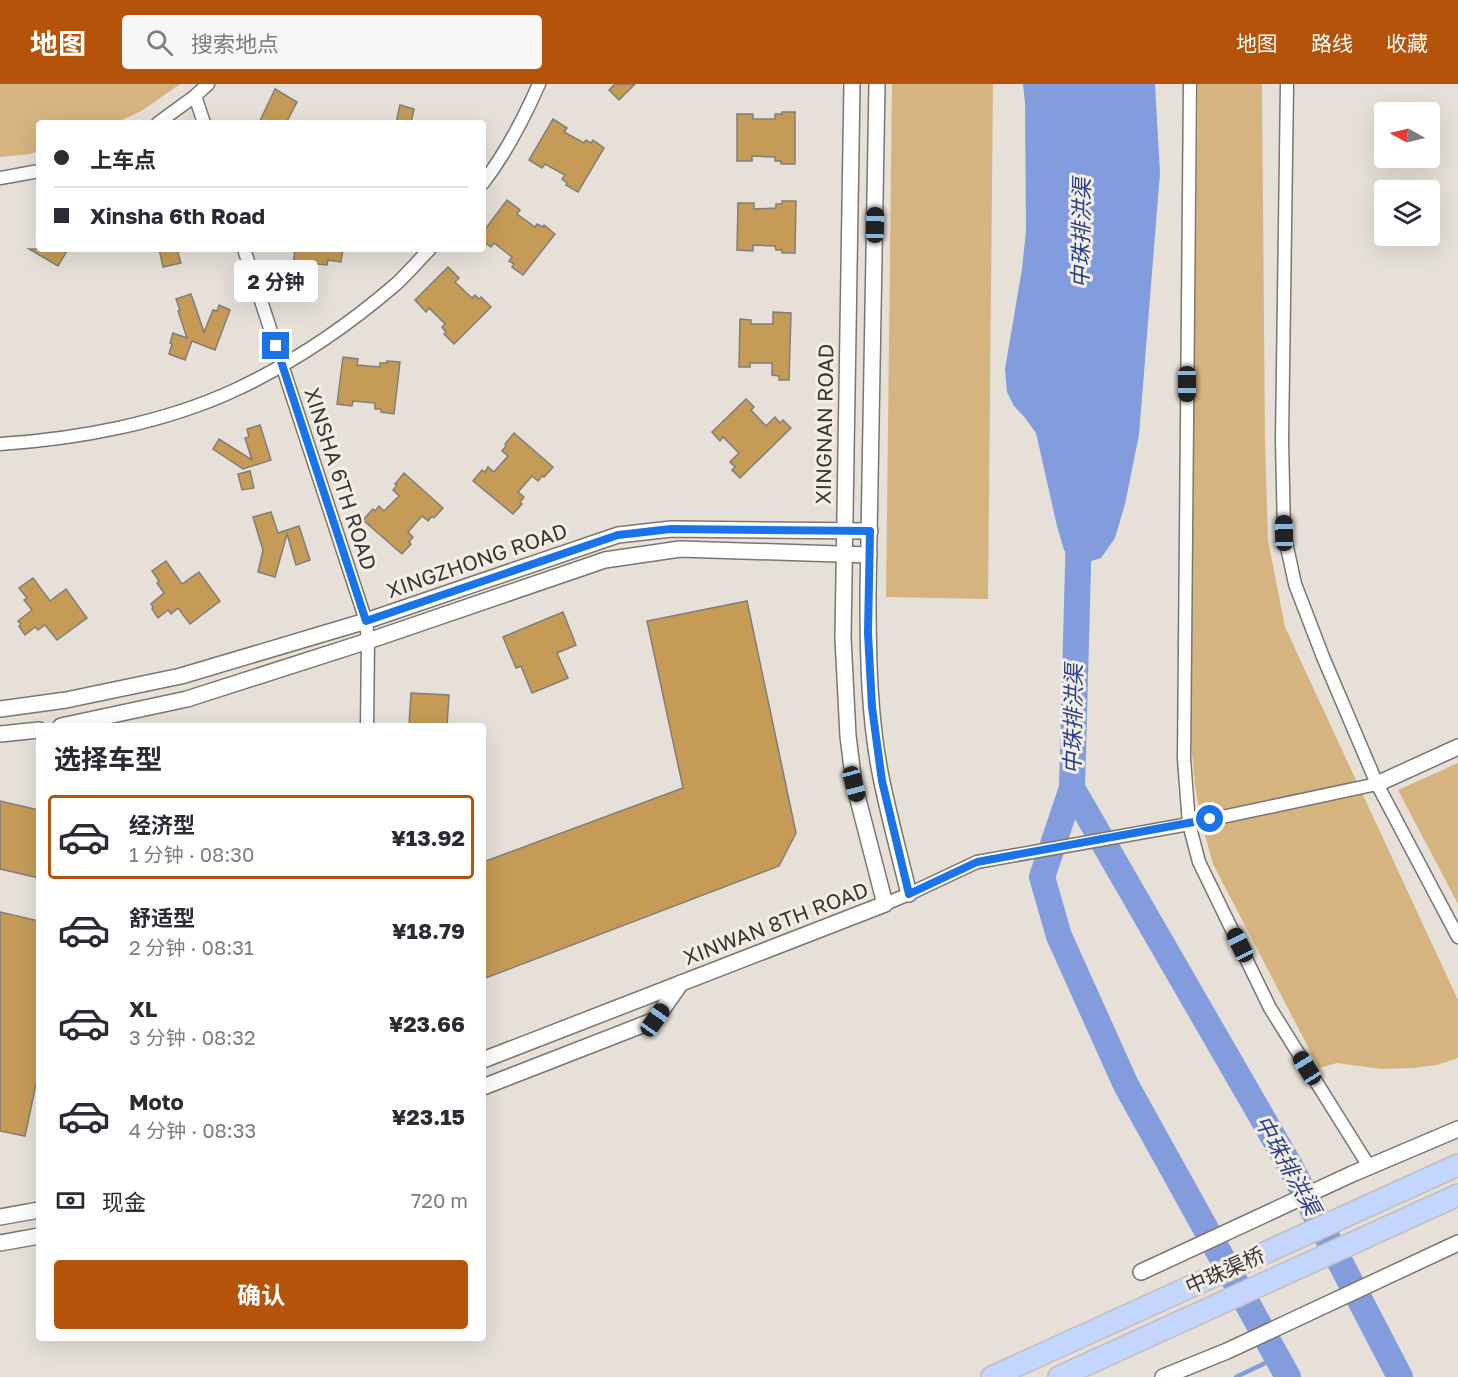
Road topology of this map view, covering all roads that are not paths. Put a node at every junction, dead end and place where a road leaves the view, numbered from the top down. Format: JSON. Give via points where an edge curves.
{"nodes":[{"id":1,"x":208,"y":84,"type":"edge"},
{"id":2,"x":539,"y":84,"type":"edge"},
{"id":3,"x":852,"y":84,"type":"edge"},
{"id":4,"x":877,"y":84,"type":"edge"},
{"id":5,"x":1190,"y":84,"type":"edge"},
{"id":6,"x":1287,"y":84,"type":"edge"},
{"id":7,"x":195,"y":96,"type":"junction"},
{"id":8,"x":163,"y":120,"type":"edge"},
{"id":9,"x":203,"y":120,"type":"edge"},
{"id":10,"x":36,"y":172,"type":"edge"},
{"id":11,"x":0,"y":178,"type":"edge"},
{"id":12,"x":486,"y":179,"type":"edge"},
{"id":13,"x":245,"y":252,"type":"edge"},
{"id":14,"x":427,"y":252,"type":"edge"},
{"id":15,"x":282,"y":365,"type":"junction"},
{"id":16,"x":0,"y":444,"type":"edge"},
{"id":17,"x":844,"y":531,"type":"junction"},
{"id":18,"x":870,"y":531,"type":"junction"},
{"id":19,"x":844,"y":554,"type":"junction"},
{"id":20,"x":869,"y":555,"type":"junction"},
{"id":21,"x":366,"y":621,"type":"junction"},
{"id":22,"x":368,"y":641,"type":"junction"},
{"id":23,"x":0,"y":708,"type":"edge"},
{"id":24,"x":75,"y":723,"type":"edge"},
{"id":25,"x":367,"y":723,"type":"edge"},
{"id":26,"x":36,"y":730,"type":"edge"},
{"id":27,"x":0,"y":734,"type":"edge"},
{"id":28,"x":1458,"y":747,"type":"edge"},
{"id":29,"x":1377,"y":784,"type":"junction"},
{"id":30,"x":1189,"y":824,"type":"junction"},
{"id":31,"x":909,"y":894,"type":"junction"},
{"id":32,"x":885,"y":904,"type":"junction"},
{"id":33,"x":1458,"y":937,"type":"edge"},
{"id":34,"x":681,"y":983,"type":"junction"},
{"id":35,"x":486,"y":1059,"type":"edge"},
{"id":36,"x":486,"y":1086,"type":"edge"},
{"id":37,"x":1458,"y":1129,"type":"edge"},
{"id":38,"x":1458,"y":1165,"type":"edge"},
{"id":39,"x":1370,"y":1168,"type":"junction"},
{"id":40,"x":1458,"y":1195,"type":"edge"},
{"id":41,"x":36,"y":1211,"type":"edge"},
{"id":42,"x":0,"y":1217,"type":"edge"},
{"id":43,"x":36,"y":1237,"type":"edge"},
{"id":44,"x":0,"y":1243,"type":"edge"},
{"id":45,"x":1458,"y":1244,"type":"edge"},
{"id":46,"x":1141,"y":1272,"type":"dead end"},
{"id":47,"x":992,"y":1377,"type":"edge"},
{"id":48,"x":1059,"y":1377,"type":"edge"},
{"id":49,"x":1163,"y":1377,"type":"edge"}],
"edges":[{"from":1,"to":7,"type":"street"},
{"from":2,"to":12,"type":"street"},
{"from":3,"to":17,"type":"street","name":"XINGNAN ROAD"},
{"from":4,"to":18,"type":"street"},
{"from":5,"to":30,"type":"street","via":[[1184,759]]},
{"from":6,"to":29,"type":"street","via":[[1284,533],[1294,584]]},
{"from":7,"to":8,"type":"street"},
{"from":7,"to":9,"type":"street"},
{"from":10,"to":11,"type":"street"},
{"from":13,"to":15,"type":"street","name":"XINSHA 6TH ROAD"},
{"from":14,"to":15,"type":"street","via":[[396,284],[339,330]]},
{"from":15,"to":16,"type":"street","via":[[234,390],[131,425],[60,439]]},
{"from":15,"to":21,"type":"street","name":"XINSHA 6TH ROAD"},
{"from":17,"to":18,"type":"street","name":"XINGZHONG ROAD"},
{"from":17,"to":19,"type":"street","name":"XINGNAN ROAD"},
{"from":17,"to":21,"type":"street","name":"XINGZHONG ROAD","via":[[671,529],[618,535]]},
{"from":18,"to":20,"type":"street"},
{"from":19,"to":20,"type":"street","name":"XINGZHONG ROAD"},
{"from":19,"to":22,"type":"street","name":"XINGZHONG ROAD","via":[[680,549],[605,560]]},
{"from":19,"to":32,"type":"street","name":"XINGNAN ROAD","via":[[848,736],[854,784]]},
{"from":20,"to":31,"type":"street","via":[[868,642],[876,744]]},
{"from":21,"to":22,"type":"street","name":"XINSHA 6TH ROAD"},
{"from":21,"to":23,"type":"street","name":"XINGZHONG ROAD","via":[[181,676],[66,700]]},
{"from":22,"to":24,"type":"street","name":"XINGZHONG ROAD","via":[[187,699]]},
{"from":22,"to":25,"type":"street","name":"XINSHA 6TH ROAD"},
{"from":26,"to":27,"type":"street"},
{"from":28,"to":29,"type":"street"},
{"from":29,"to":30,"type":"street"},
{"from":29,"to":33,"type":"street"},
{"from":30,"to":31,"type":"street","via":[[977,862]]},
{"from":30,"to":39,"type":"street","via":[[1199,862],[1270,1008]]},
{"from":31,"to":32,"type":"street"},
{"from":32,"to":34,"type":"street","name":"XINWAN 8TH ROAD"},
{"from":34,"to":35,"type":"street","name":"XINWAN 8TH ROAD"},
{"from":34,"to":36,"type":"street","name":"XINWAN 8TH ROAD","via":[[655,1020]]},
{"from":37,"to":39,"type":"street"},
{"from":38,"to":47,"type":"highway","name":"中珠渠桥"},
{"from":39,"to":46,"type":"street"},
{"from":40,"to":48,"type":"highway","name":"中珠渠桥"},
{"from":41,"to":42,"type":"street"},
{"from":43,"to":44,"type":"street"},
{"from":45,"to":49,"type":"street"}]}
